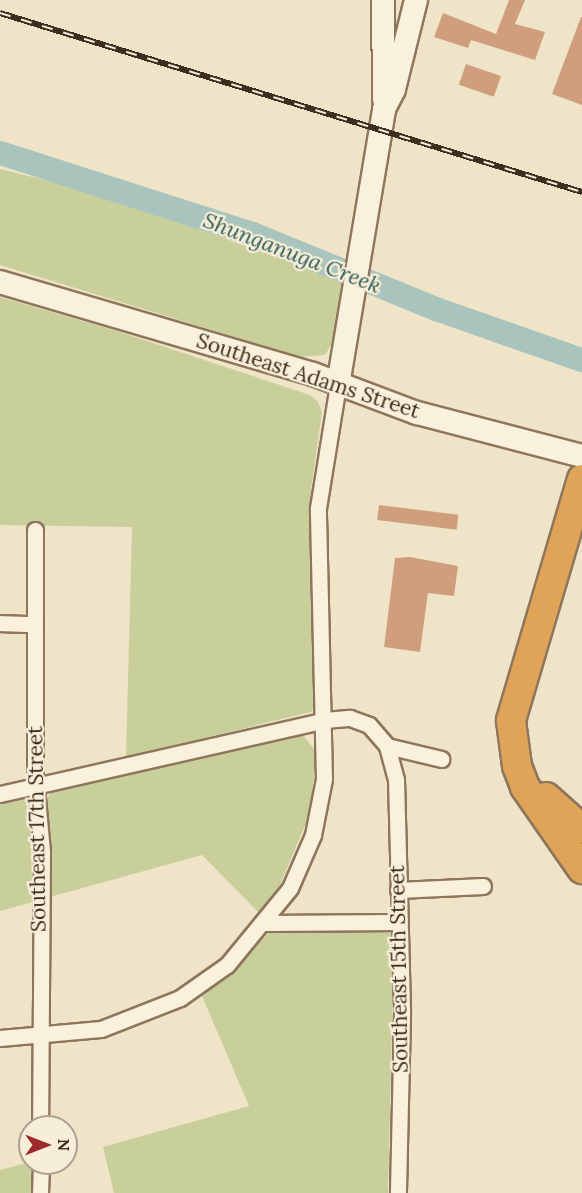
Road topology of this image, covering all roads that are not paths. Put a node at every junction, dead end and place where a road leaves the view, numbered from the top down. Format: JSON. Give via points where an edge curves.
{"nodes":[{"id":1,"x":415,"y":0,"type":"edge"},
{"id":2,"x":383,"y":9,"type":"edge"},
{"id":3,"x":384,"y":109,"type":"junction"},
{"id":4,"x":0,"y":282,"type":"edge"},
{"id":5,"x":338,"y":385,"type":"junction"},
{"id":6,"x":582,"y":456,"type":"edge"},
{"id":7,"x":582,"y":479,"type":"edge"},
{"id":8,"x":582,"y":523,"type":"edge"},
{"id":9,"x":35,"y":530,"type":"dead end"},
{"id":10,"x":0,"y":623,"type":"edge"},
{"id":11,"x":34,"y":624,"type":"junction"},
{"id":12,"x":325,"y":720,"type":"junction"},
{"id":13,"x":387,"y":746,"type":"junction"},
{"id":14,"x":441,"y":759,"type":"dead end"},
{"id":15,"x":36,"y":785,"type":"junction"},
{"id":16,"x":0,"y":794,"type":"edge"},
{"id":17,"x":582,"y":829,"type":"edge"},
{"id":18,"x":582,"y":868,"type":"edge"},
{"id":19,"x":483,"y":886,"type":"dead end"},
{"id":20,"x":398,"y":890,"type":"junction"},
{"id":21,"x":265,"y":922,"type":"junction"},
{"id":22,"x":399,"y":922,"type":"junction"},
{"id":23,"x":39,"y":1036,"type":"junction"},
{"id":24,"x":0,"y":1038,"type":"edge"},
{"id":25,"x":40,"y":1115,"type":"edge"},
{"id":26,"x":41,"y":1175,"type":"edge"},
{"id":27,"x":40,"y":1193,"type":"edge"},
{"id":28,"x":398,"y":1193,"type":"edge"}],
"edges":[{"from":1,"to":2,"type":"main road","via":[[408,8]]},
{"from":1,"to":3,"type":"main road","via":[[394,89]]},
{"from":2,"to":3,"type":"main road"},
{"from":3,"to":5,"type":"main road"},
{"from":4,"to":5,"type":"main road","name":"Southeast Adams Street","via":[[79,302]]},
{"from":5,"to":6,"type":"main road","name":"Southeast Adams Street","via":[[417,413]]},
{"from":5,"to":12,"type":"street","via":[[318,508]]},
{"from":7,"to":18,"type":"highway","via":[[511,721],[517,766],[525,788]]},
{"from":8,"to":17,"type":"highway","via":[[534,676],[523,738],[529,767],[549,801]]},
{"from":9,"to":11,"type":"street","name":"Southeast 17th Street"},
{"from":10,"to":11,"type":"street"},
{"from":11,"to":15,"type":"street","name":"Southeast 17th Street"},
{"from":12,"to":13,"type":"street","via":[[359,720]]},
{"from":12,"to":15,"type":"street"},
{"from":12,"to":21,"type":"street","via":[[324,779],[313,836],[290,888]]},
{"from":13,"to":14,"type":"street"},
{"from":13,"to":20,"type":"street","name":"Southeast 15th Street","via":[[396,779]]},
{"from":15,"to":16,"type":"street"},
{"from":15,"to":23,"type":"street","name":"Southeast 17th Street","via":[[42,852]]},
{"from":19,"to":20,"type":"street"},
{"from":20,"to":22,"type":"street","name":"Southeast 15th Street"},
{"from":21,"to":22,"type":"street"},
{"from":21,"to":23,"type":"street","via":[[227,965],[180,999],[101,1029]]},
{"from":22,"to":28,"type":"street","name":"Southeast 15th Street"},
{"from":23,"to":24,"type":"street"},
{"from":23,"to":25,"type":"street","name":"Southeast 17th Street"},
{"from":26,"to":27,"type":"street"}]}
